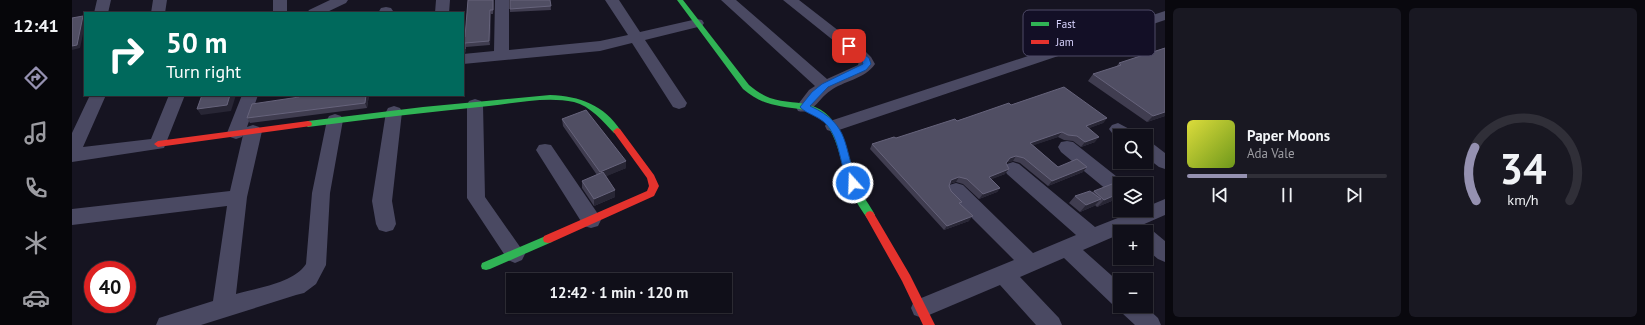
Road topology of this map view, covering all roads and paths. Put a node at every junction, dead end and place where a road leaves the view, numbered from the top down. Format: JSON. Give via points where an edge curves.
{"nodes":[{"id":1,"x":104,"y":0,"type":"edge"},
{"id":2,"x":160,"y":0,"type":"edge"},
{"id":3,"x":280,"y":0,"type":"edge"},
{"id":4,"x":341,"y":0,"type":"edge"},
{"id":5,"x":443,"y":0,"type":"edge"},
{"id":6,"x":502,"y":0,"type":"edge"},
{"id":7,"x":612,"y":0,"type":"edge"},
{"id":8,"x":680,"y":0,"type":"edge"},
{"id":9,"x":728,"y":0,"type":"edge"},
{"id":10,"x":790,"y":0,"type":"edge"},
{"id":11,"x":101,"y":12,"type":"edge"},
{"id":12,"x":158,"y":12,"type":"edge"},
{"id":13,"x":280,"y":12,"type":"edge"},
{"id":14,"x":316,"y":12,"type":"edge"},
{"id":15,"x":442,"y":12,"type":"edge"},
{"id":16,"x":1165,"y":15,"type":"edge"},
{"id":17,"x":1155,"y":18,"type":"edge"},
{"id":18,"x":697,"y":23,"type":"junction"},
{"id":19,"x":637,"y":38,"type":"junction"},
{"id":20,"x":501,"y":56,"type":"junction"},
{"id":21,"x":1042,"y":56,"type":"edge"},
{"id":22,"x":464,"y":59,"type":"edge"},
{"id":23,"x":825,"y":86,"type":"junction"},
{"id":24,"x":98,"y":96,"type":"edge"},
{"id":25,"x":177,"y":96,"type":"edge"},
{"id":26,"x":250,"y":96,"type":"edge"},
{"id":27,"x":679,"y":103,"type":"dead end"},
{"id":28,"x":475,"y":105,"type":"junction"},
{"id":29,"x":804,"y":107,"type":"junction"},
{"id":30,"x":394,"y":112,"type":"junction"},
{"id":31,"x":335,"y":120,"type":"junction"},
{"id":32,"x":833,"y":126,"type":"junction"},
{"id":33,"x":244,"y":132,"type":"junction"},
{"id":34,"x":158,"y":144,"type":"junction"},
{"id":35,"x":1067,"y":147,"type":"dead end"},
{"id":36,"x":545,"y":150,"type":"dead end"},
{"id":37,"x":72,"y":151,"type":"edge"},
{"id":38,"x":1153,"y":153,"type":"edge"},
{"id":39,"x":72,"y":155,"type":"edge"},
{"id":40,"x":1165,"y":162,"type":"edge"},
{"id":41,"x":1013,"y":168,"type":"dead end"},
{"id":42,"x":1113,"y":184,"type":"edge"},
{"id":43,"x":956,"y":190,"type":"dead end"},
{"id":44,"x":238,"y":196,"type":"junction"},
{"id":45,"x":72,"y":217,"type":"edge"},
{"id":46,"x":1145,"y":217,"type":"edge"},
{"id":47,"x":591,"y":220,"type":"junction"},
{"id":48,"x":386,"y":224,"type":"dead end"},
{"id":49,"x":1136,"y":225,"type":"edge"},
{"id":50,"x":1113,"y":232,"type":"edge"},
{"id":51,"x":1092,"y":237,"type":"junction"},
{"id":52,"x":1153,"y":243,"type":"edge"},
{"id":53,"x":1067,"y":248,"type":"junction"},
{"id":54,"x":1165,"y":252,"type":"edge"},
{"id":55,"x":515,"y":254,"type":"junction"},
{"id":56,"x":1030,"y":263,"type":"junction"},
{"id":57,"x":486,"y":266,"type":"dead end"},
{"id":58,"x":1003,"y":274,"type":"junction"},
{"id":59,"x":1113,"y":291,"type":"edge"},
{"id":60,"x":223,"y":309,"type":"junction"},
{"id":61,"x":1137,"y":313,"type":"edge"},
{"id":62,"x":925,"y":316,"type":"edge"},
{"id":63,"x":167,"y":325,"type":"edge"},
{"id":64,"x":1051,"y":325,"type":"edge"},
{"id":65,"x":1150,"y":325,"type":"edge"}],
"edges":[{"from":1,"to":11,"type":"street"},
{"from":2,"to":12,"type":"street"},
{"from":3,"to":13,"type":"street"},
{"from":4,"to":14,"type":"street"},
{"from":5,"to":15,"type":"street"},
{"from":6,"to":20,"type":"street"},
{"from":7,"to":19,"type":"street"},
{"from":8,"to":18,"type":"street"},
{"from":9,"to":23,"type":"street"},
{"from":10,"to":23,"type":"street","via":[[866,60],[867,64],[863,68]]},
{"from":16,"to":17,"type":"street"},
{"from":18,"to":19,"type":"street"},
{"from":18,"to":29,"type":"street","via":[[746,87],[757,97],[766,101]]},
{"from":19,"to":20,"type":"street","via":[[573,49]]},
{"from":19,"to":27,"type":"street"},
{"from":20,"to":22,"type":"street"},
{"from":21,"to":32,"type":"street"},
{"from":23,"to":29,"type":"street"},
{"from":24,"to":37,"type":"street"},
{"from":25,"to":34,"type":"street"},
{"from":26,"to":33,"type":"street"},
{"from":28,"to":30,"type":"street"},
{"from":28,"to":47,"type":"street","via":[[531,100],[581,102],[596,109],[610,122],[651,177],[654,186],[651,193]]},
{"from":28,"to":55,"type":"street","via":[[476,198]]},
{"from":29,"to":32,"type":"street","via":[[821,114]]},
{"from":30,"to":31,"type":"street"},
{"from":30,"to":48,"type":"street","via":[[382,201]]},
{"from":31,"to":33,"type":"street"},
{"from":31,"to":60,"type":"street","via":[[321,193],[316,265],[309,277],[296,286]]},
{"from":32,"to":62,"type":"street","via":[[840,138],[848,172],[858,194],[897,260]]},
{"from":33,"to":34,"type":"street"},
{"from":33,"to":44,"type":"street"},
{"from":34,"to":39,"type":"street"},
{"from":35,"to":42,"type":"street"},
{"from":36,"to":47,"type":"street"},
{"from":38,"to":40,"type":"street"},
{"from":41,"to":51,"type":"street"},
{"from":43,"to":56,"type":"street"},
{"from":44,"to":45,"type":"street"},
{"from":44,"to":60,"type":"street"},
{"from":46,"to":49,"type":"street"},
{"from":47,"to":55,"type":"street"},
{"from":50,"to":51,"type":"street"},
{"from":51,"to":53,"type":"street"},
{"from":52,"to":54,"type":"street"},
{"from":53,"to":56,"type":"street"},
{"from":53,"to":59,"type":"street"},
{"from":55,"to":57,"type":"street"},
{"from":56,"to":58,"type":"street"},
{"from":58,"to":62,"type":"street"},
{"from":58,"to":64,"type":"street"},
{"from":60,"to":63,"type":"street"},
{"from":61,"to":65,"type":"street"}]}
